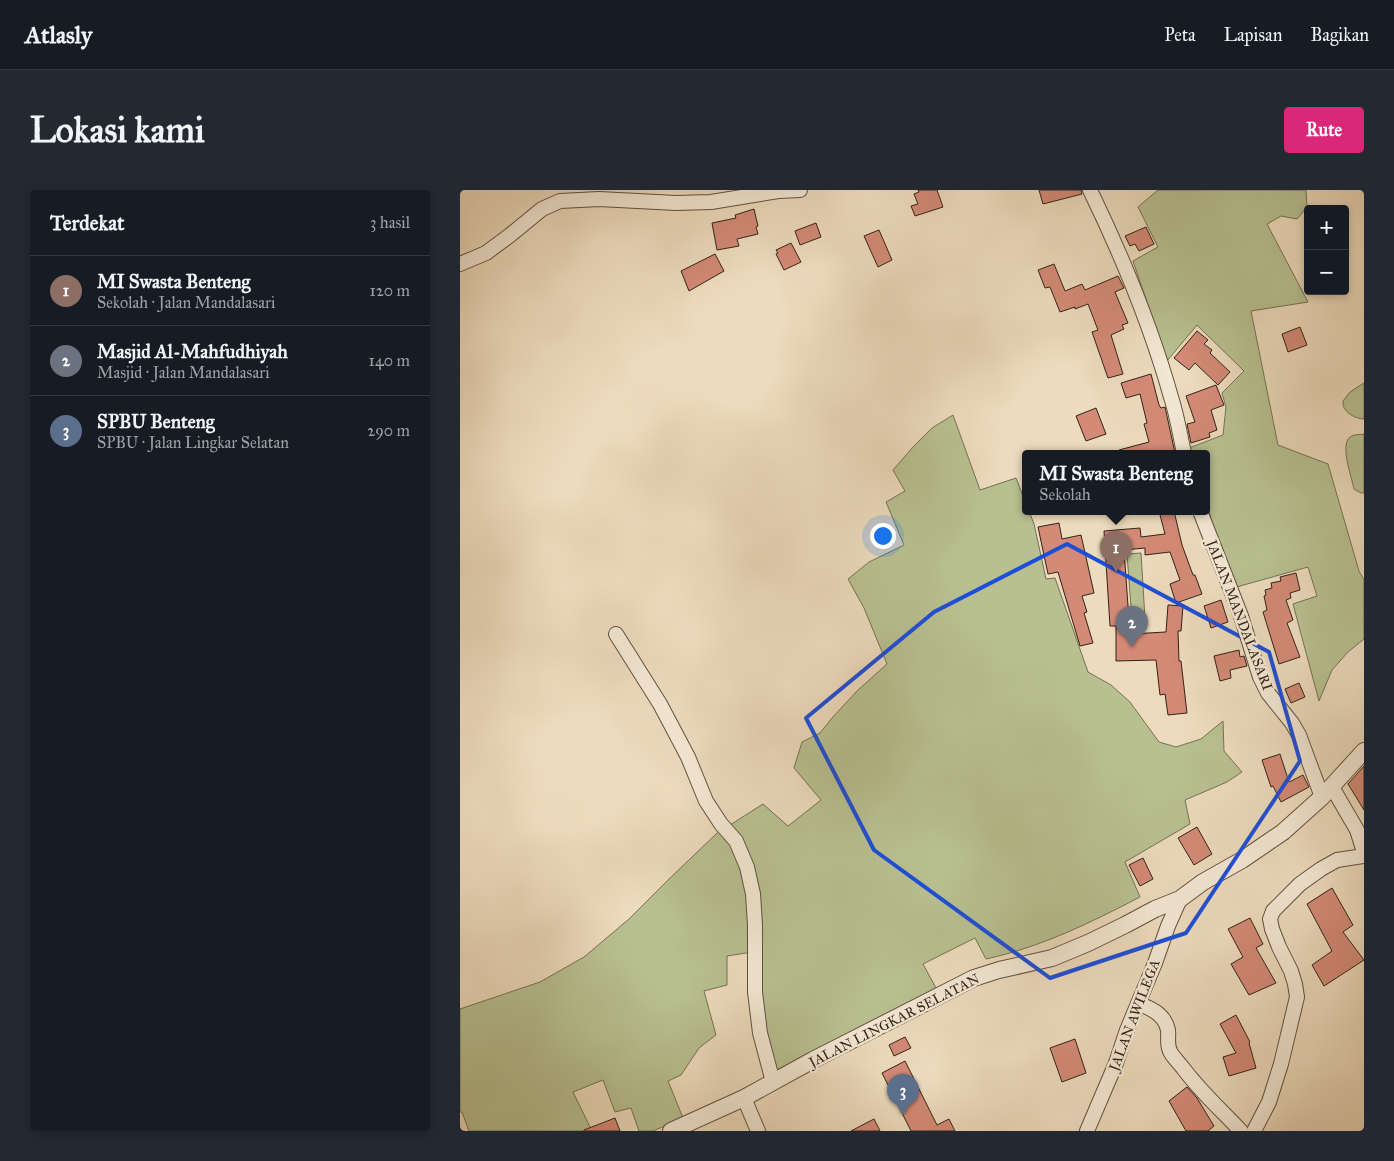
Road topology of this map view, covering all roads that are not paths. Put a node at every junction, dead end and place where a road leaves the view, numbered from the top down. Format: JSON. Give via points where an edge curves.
{"nodes":[{"id":1,"x":800,"y":190,"type":"edge"},
{"id":2,"x":1090,"y":190,"type":"edge"},
{"id":3,"x":460,"y":264,"type":"edge"},
{"id":4,"x":1183,"y":450,"type":"edge"},
{"id":5,"x":1202,"y":515,"type":"edge"},
{"id":6,"x":616,"y":634,"type":"dead end"},
{"id":7,"x":1364,"y":751,"type":"edge"},
{"id":8,"x":1327,"y":792,"type":"junction"},
{"id":9,"x":1364,"y":852,"type":"edge"},
{"id":10,"x":1364,"y":856,"type":"edge"},
{"id":11,"x":1180,"y":898,"type":"junction"},
{"id":12,"x":1138,"y":1004,"type":"junction"},
{"id":13,"x":773,"y":1082,"type":"junction"},
{"id":14,"x":744,"y":1098,"type":"junction"},
{"id":15,"x":671,"y":1131,"type":"edge"},
{"id":16,"x":758,"y":1131,"type":"edge"},
{"id":17,"x":1087,"y":1131,"type":"edge"},
{"id":18,"x":1241,"y":1131,"type":"edge"},
{"id":19,"x":1254,"y":1131,"type":"edge"}],
"edges":[{"from":1,"to":3,"type":"street","via":[[711,202],[560,201],[542,209],[486,253]]},
{"from":2,"to":4,"type":"street","via":[[1142,311],[1172,398]]},
{"from":5,"to":8,"type":"street","name":"JALAN MANDALASARI","via":[[1241,616],[1260,677],[1268,693],[1292,723]]},
{"from":6,"to":13,"type":"street","via":[[660,704],[688,757],[706,801],[736,841],[748,867],[756,924],[755,992],[760,1033]]},
{"from":7,"to":8,"type":"street","name":"JALAN LINGKAR SELATAN"},
{"from":8,"to":9,"type":"street","name":"JALAN MANDALASARI","via":[[1356,830]]},
{"from":8,"to":11,"type":"street","name":"JALAN LINGKAR SELATAN","via":[[1283,832]]},
{"from":10,"to":19,"type":"street","via":[[1338,860],[1321,869],[1300,884],[1270,919],[1291,971],[1297,997],[1269,1102]]},
{"from":11,"to":12,"type":"street","name":"JALAN AWILEGA"},
{"from":11,"to":13,"type":"street","name":"JALAN LINGKAR SELATAN","via":[[1052,958],[974,978]]},
{"from":12,"to":17,"type":"street","name":"JALAN AWILEGA"},
{"from":12,"to":18,"type":"street","via":[[1149,1007],[1165,1021],[1171,1054]]},
{"from":13,"to":14,"type":"street","name":"JALAN LINGKAR SELATAN"},
{"from":14,"to":15,"type":"street","name":"JALAN LINGKAR SELATAN"},
{"from":14,"to":16,"type":"street"}]}
